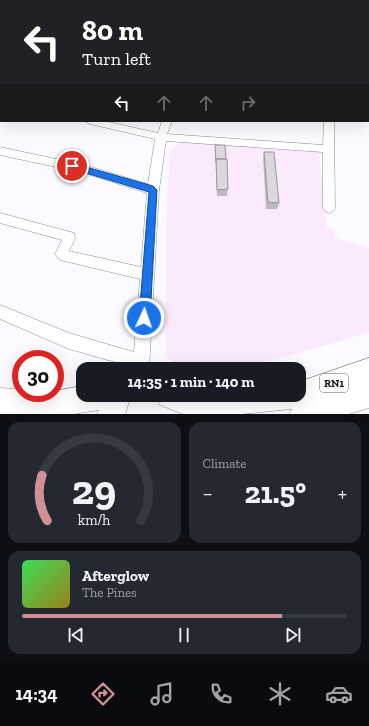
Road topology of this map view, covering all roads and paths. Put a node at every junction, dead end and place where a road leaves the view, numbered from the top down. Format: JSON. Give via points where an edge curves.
{"nodes":[{"id":1,"x":94,"y":122,"type":"edge"},
{"id":2,"x":166,"y":122,"type":"edge"},
{"id":3,"x":329,"y":122,"type":"edge"},
{"id":4,"x":161,"y":137,"type":"junction"},
{"id":5,"x":328,"y":149,"type":"junction"},
{"id":6,"x":0,"y":151,"type":"edge"},
{"id":7,"x":153,"y":190,"type":"junction"},
{"id":8,"x":329,"y":208,"type":"dead end"},
{"id":9,"x":0,"y":218,"type":"edge"},
{"id":10,"x":147,"y":274,"type":"junction"},
{"id":11,"x":0,"y":312,"type":"edge"},
{"id":12,"x":133,"y":362,"type":"edge"},
{"id":13,"x":142,"y":362,"type":"edge"},
{"id":14,"x":369,"y":371,"type":"edge"},
{"id":15,"x":306,"y":393,"type":"edge"},
{"id":16,"x":369,"y":395,"type":"edge"},
{"id":17,"x":76,"y":400,"type":"edge"},
{"id":18,"x":0,"y":401,"type":"edge"},
{"id":19,"x":114,"y":402,"type":"edge"},
{"id":20,"x":170,"y":402,"type":"edge"},
{"id":21,"x":229,"y":402,"type":"edge"},
{"id":22,"x":111,"y":414,"type":"edge"},
{"id":23,"x":303,"y":414,"type":"edge"}],
"edges":[{"from":1,"to":4,"type":"street"},
{"from":2,"to":4,"type":"street"},
{"from":3,"to":5,"type":"street"},
{"from":4,"to":5,"type":"street"},
{"from":4,"to":7,"type":"street"},
{"from":5,"to":8,"type":"street"},
{"from":6,"to":7,"type":"street","via":[[84,169]]},
{"from":7,"to":10,"type":"street"},
{"from":9,"to":10,"type":"street","via":[[69,237],[62,251],[65,256]]},
{"from":10,"to":13,"type":"street"},
{"from":11,"to":12,"type":"street","via":[[69,341]]},
{"from":14,"to":15,"type":"main road","number":"RN1"},
{"from":16,"to":23,"type":"main road","number":"RN1"},
{"from":17,"to":18,"type":"main road","via":[[51,405]]},
{"from":19,"to":22,"type":"main road"},
{"from":20,"to":21,"type":"main road","number":"RN1"}]}
